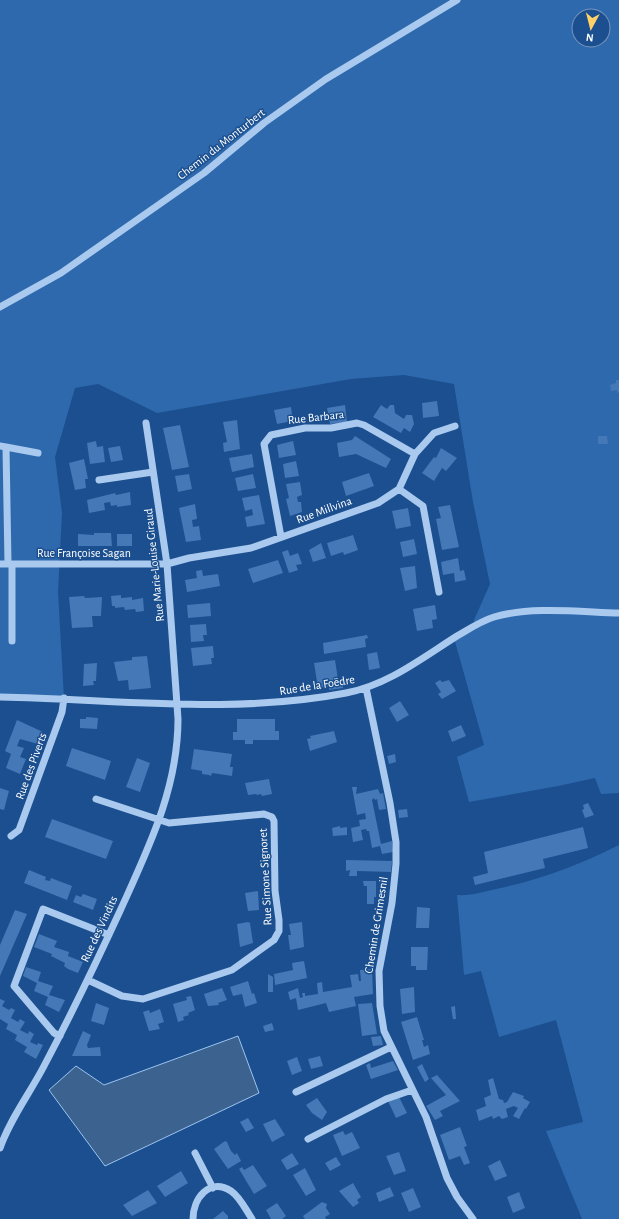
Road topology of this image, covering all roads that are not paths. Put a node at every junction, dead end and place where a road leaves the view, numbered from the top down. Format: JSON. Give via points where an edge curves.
{"nodes":[{"id":1,"x":457,"y":0,"type":"edge"},
{"id":2,"x":0,"y":307,"type":"edge"},
{"id":3,"x":146,"y":423,"type":"dead end"},
{"id":4,"x":455,"y":426,"type":"dead end"},
{"id":5,"x":3,"y":447,"type":"edge"},
{"id":6,"x":38,"y":453,"type":"dead end"},
{"id":7,"x":415,"y":454,"type":"junction"},
{"id":8,"x":153,"y":472,"type":"junction"},
{"id":9,"x":99,"y":480,"type":"dead end"},
{"id":10,"x":399,"y":489,"type":"junction"},
{"id":11,"x":281,"y":538,"type":"junction"},
{"id":12,"x":0,"y":564,"type":"edge"},
{"id":13,"x":10,"y":564,"type":"junction"},
{"id":14,"x":168,"y":564,"type":"junction"},
{"id":15,"x":439,"y":592,"type":"dead end"},
{"id":16,"x":619,"y":614,"type":"edge"},
{"id":17,"x":12,"y":641,"type":"dead end"},
{"id":18,"x":366,"y":688,"type":"junction"},
{"id":19,"x":0,"y":697,"type":"edge"},
{"id":20,"x":64,"y":698,"type":"junction"},
{"id":21,"x":177,"y":705,"type":"junction"},
{"id":22,"x":96,"y":799,"type":"dead end"},
{"id":23,"x":160,"y":820,"type":"junction"},
{"id":24,"x":11,"y":836,"type":"dead end"},
{"id":25,"x":108,"y":935,"type":"junction"},
{"id":26,"x":88,"y":980,"type":"junction"},
{"id":27,"x":60,"y":1036,"type":"junction"},
{"id":28,"x":391,"y":1047,"type":"junction"},
{"id":29,"x":412,"y":1090,"type":"junction"},
{"id":30,"x":296,"y":1092,"type":"dead end"},
{"id":31,"x":308,"y":1139,"type":"dead end"},
{"id":32,"x":0,"y":1148,"type":"edge"},
{"id":33,"x":195,"y":1153,"type":"dead end"},
{"id":34,"x":213,"y":1188,"type":"junction"},
{"id":35,"x":192,"y":1219,"type":"edge"},
{"id":36,"x":252,"y":1219,"type":"edge"},
{"id":37,"x":473,"y":1219,"type":"edge"}],
"edges":[{"from":1,"to":2,"type":"street","name":"Chemin du Monturbert","via":[[295,101],[264,123],[198,178],[48,282]]},
{"from":3,"to":8,"type":"street","name":"Rue Marie-Louise Giraud"},
{"from":4,"to":7,"type":"street","via":[[434,433]]},
{"from":5,"to":6,"type":"street"},
{"from":5,"to":13,"type":"street"},
{"from":7,"to":10,"type":"street"},
{"from":7,"to":11,"type":"street","name":"Rue Barbara","via":[[364,425],[357,424],[305,428],[271,435],[264,444]]},
{"from":8,"to":9,"type":"street"},
{"from":8,"to":14,"type":"street","name":"Rue Marie-Louise Giraud"},
{"from":10,"to":11,"type":"street","name":"Rue Millvina","via":[[378,503]]},
{"from":10,"to":15,"type":"street","via":[[423,506]]},
{"from":11,"to":14,"type":"street","name":"Rue Millvina","via":[[251,548]]},
{"from":12,"to":13,"type":"street","name":"Rue Françoise Sagan"},
{"from":13,"to":14,"type":"street","name":"Rue Françoise Sagan"},
{"from":13,"to":17,"type":"street"},
{"from":14,"to":21,"type":"street","name":"Rue Marie-Louise Giraud"},
{"from":16,"to":18,"type":"street","name":"Rue de la Foëdre","via":[[556,610],[495,617],[474,626],[392,677]]},
{"from":18,"to":21,"type":"street","name":"Rue de la Foëdre","via":[[294,701]]},
{"from":18,"to":28,"type":"street","name":"Chemin de Grimesnil","via":[[396,842],[392,903],[379,971],[380,1006],[384,1031]]},
{"from":19,"to":20,"type":"street","name":"Rue de la Foëdre"},
{"from":20,"to":21,"type":"street","name":"Rue de la Foëdre"},
{"from":20,"to":24,"type":"street","name":"Rue des Piverts","via":[[62,712],[19,830]]},
{"from":21,"to":23,"type":"street","name":"Rue des Vindits","via":[[178,740]]},
{"from":22,"to":23,"type":"street"},
{"from":23,"to":25,"type":"street","name":"Rue des Vindits"},
{"from":23,"to":26,"type":"street","name":"Rue Simone Signoret","via":[[169,823],[264,814],[272,817],[275,891],[279,920],[277,936],[232,970],[143,999],[122,996]]},
{"from":25,"to":26,"type":"street","name":"Rue des Vindits"},
{"from":25,"to":27,"type":"street","via":[[43,909],[14,986],[54,1033]]},
{"from":26,"to":27,"type":"street","name":"Rue des Vindits"},
{"from":27,"to":32,"type":"street","name":"Rue des Vindits"},
{"from":28,"to":29,"type":"street","name":"Chemin de Grimesnil"},
{"from":28,"to":30,"type":"street"},
{"from":29,"to":31,"type":"street","via":[[386,1099]]},
{"from":29,"to":37,"type":"street","name":"Chemin de Grimesnil","via":[[426,1117],[447,1178]]},
{"from":33,"to":34,"type":"street"},
{"from":34,"to":35,"type":"street","via":[[202,1192],[195,1201]]},
{"from":34,"to":36,"type":"street","via":[[232,1191]]}]}
